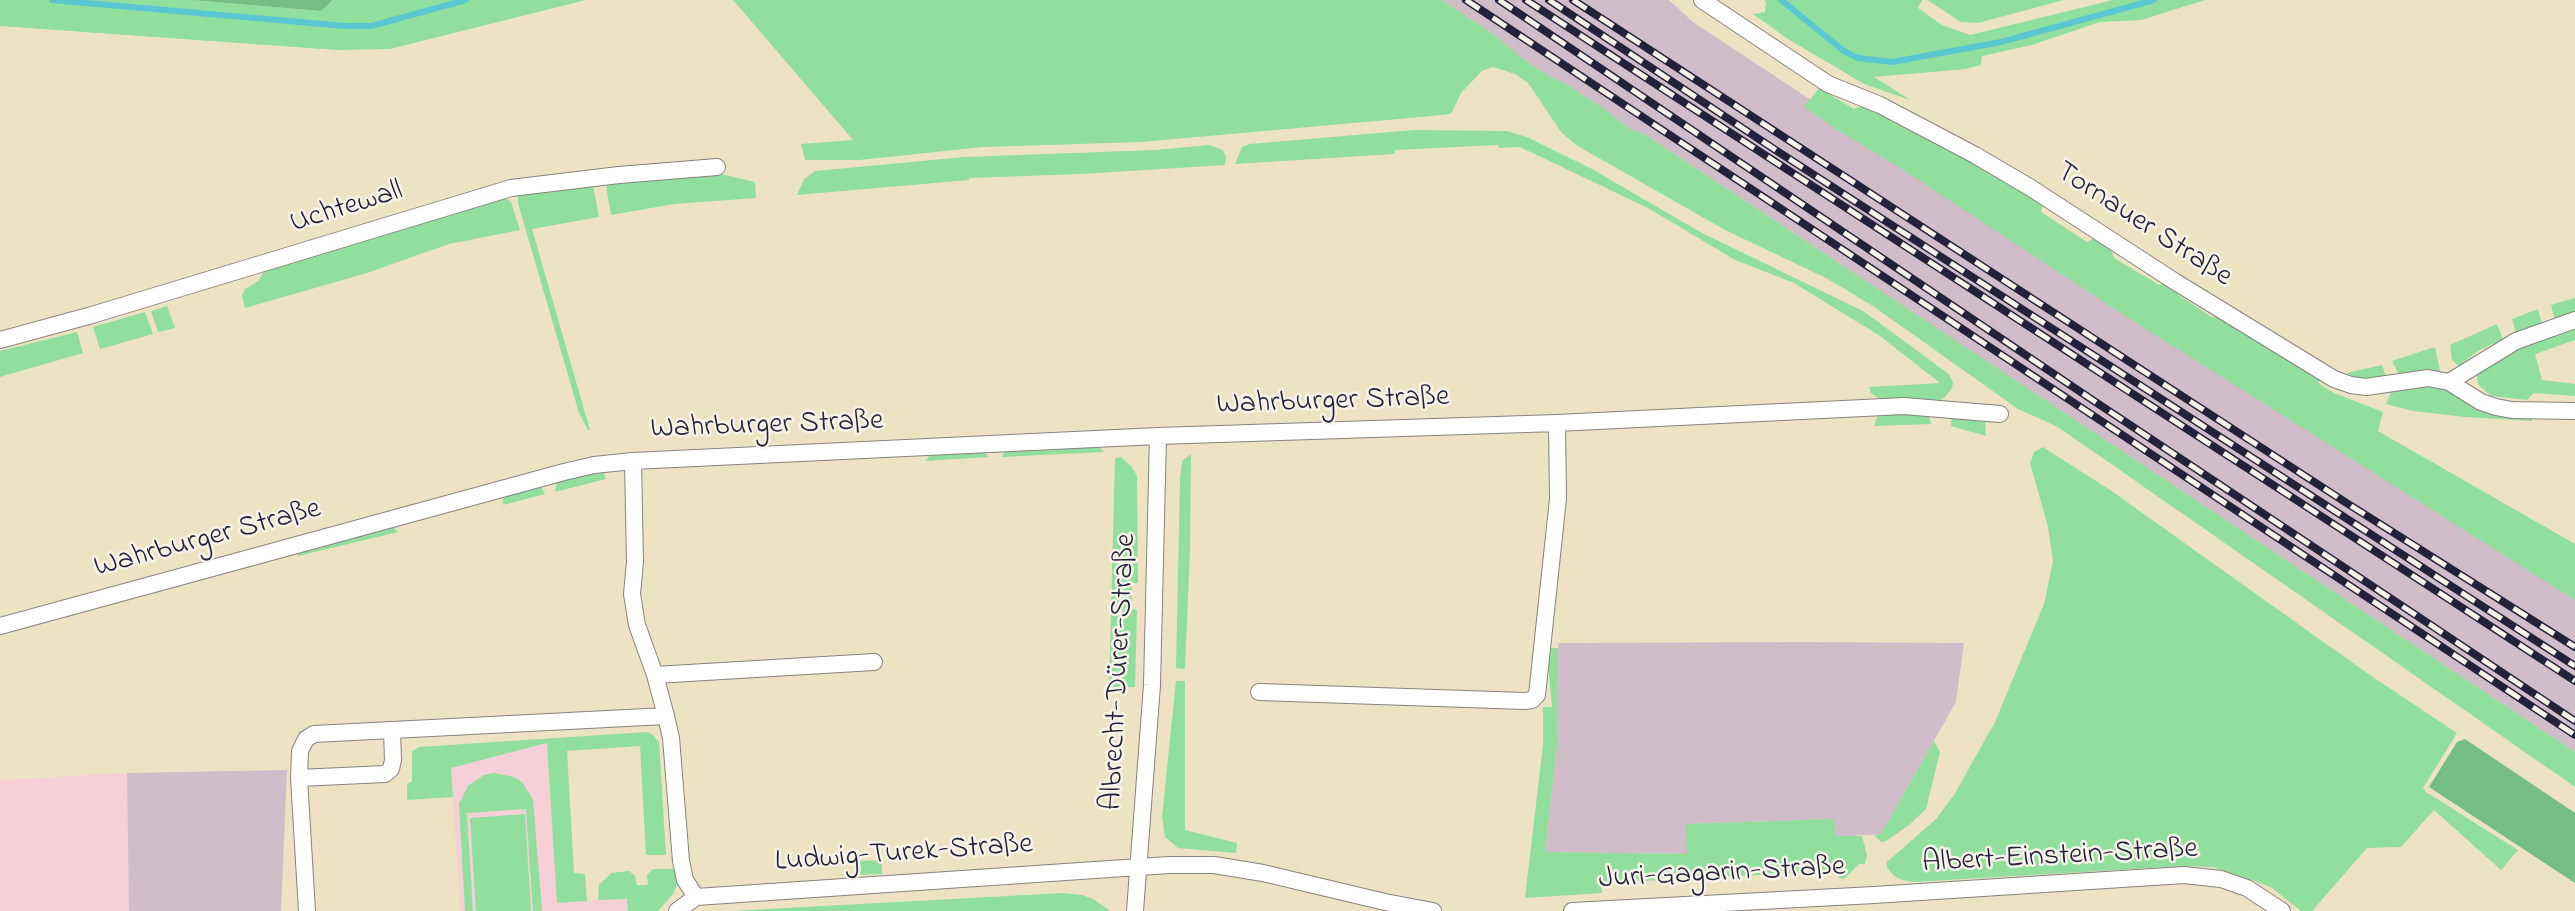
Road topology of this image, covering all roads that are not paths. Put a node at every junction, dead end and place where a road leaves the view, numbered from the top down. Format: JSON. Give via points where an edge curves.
{"nodes":[{"id":1,"x":1702,"y":0,"type":"edge"},
{"id":2,"x":717,"y":167,"type":"dead end"},
{"id":3,"x":2575,"y":320,"type":"edge"},
{"id":4,"x":0,"y":340,"type":"edge"},
{"id":5,"x":2449,"y":382,"type":"junction"},
{"id":6,"x":2575,"y":411,"type":"edge"},
{"id":7,"x":2000,"y":414,"type":"dead end"},
{"id":8,"x":1557,"y":423,"type":"junction"},
{"id":9,"x":1158,"y":436,"type":"junction"},
{"id":10,"x":633,"y":461,"type":"junction"},
{"id":11,"x":0,"y":626,"type":"edge"},
{"id":12,"x":874,"y":662,"type":"dead end"},
{"id":13,"x":655,"y":675,"type":"junction"},
{"id":14,"x":1259,"y":692,"type":"dead end"},
{"id":15,"x":666,"y":716,"type":"junction"},
{"id":16,"x":392,"y":730,"type":"junction"},
{"id":17,"x":299,"y":778,"type":"junction"},
{"id":18,"x":1139,"y":868,"type":"junction"},
{"id":19,"x":696,"y":897,"type":"junction"},
{"id":20,"x":1875,"y":903,"type":"edge"},
{"id":21,"x":307,"y":911,"type":"edge"},
{"id":22,"x":677,"y":911,"type":"edge"},
{"id":23,"x":1135,"y":911,"type":"edge"},
{"id":24,"x":1433,"y":911,"type":"edge"},
{"id":25,"x":1572,"y":911,"type":"edge"},
{"id":26,"x":2282,"y":911,"type":"edge"}],
"edges":[{"from":1,"to":5,"type":"street","name":"Tornauer Straße","via":[[1828,84],[1922,127],[2031,188],[2334,379],[2366,387],[2428,379]]},
{"from":2,"to":4,"type":"street","name":"Uchtewall","via":[[511,188]]},
{"from":3,"to":5,"type":"street","via":[[2516,341]]},
{"from":5,"to":6,"type":"street","name":"Tornauer Straße","via":[[2496,407]]},
{"from":7,"to":8,"type":"street","name":"Wahrburger Straße","via":[[1904,406]]},
{"from":8,"to":9,"type":"street","name":"Wahrburger Straße"},
{"from":8,"to":14,"type":"street","via":[[1558,499],[1537,695],[1525,701]]},
{"from":9,"to":10,"type":"street","name":"Wahrburger Straße"},
{"from":9,"to":18,"type":"street","name":"Albrecht-Dürer-Straße","via":[[1152,685]]},
{"from":10,"to":11,"type":"street","name":"Wahrburger Straße","via":[[564,472]]},
{"from":10,"to":13,"type":"street","via":[[632,594],[637,625]]},
{"from":12,"to":13,"type":"street"},
{"from":13,"to":15,"type":"street"},
{"from":15,"to":16,"type":"street"},
{"from":15,"to":19,"type":"street","via":[[681,861],[685,880]]},
{"from":16,"to":17,"type":"street","via":[[306,738],[300,751]]},
{"from":16,"to":17,"type":"street","via":[[393,760],[385,774]]},
{"from":17,"to":21,"type":"street"},
{"from":18,"to":19,"type":"street","name":"Ludwig-Turek-Straße"},
{"from":18,"to":23,"type":"street","name":"Albrecht-Dürer-Straße"},
{"from":18,"to":24,"type":"street","via":[[1235,868]]},
{"from":19,"to":22,"type":"street"},
{"from":20,"to":25,"type":"street","name":"Juri-Gagarin-Straße"},
{"from":20,"to":26,"type":"street","name":"Albert-Einstein-Straße","via":[[2184,875],[2221,879],[2247,888]]}]}
